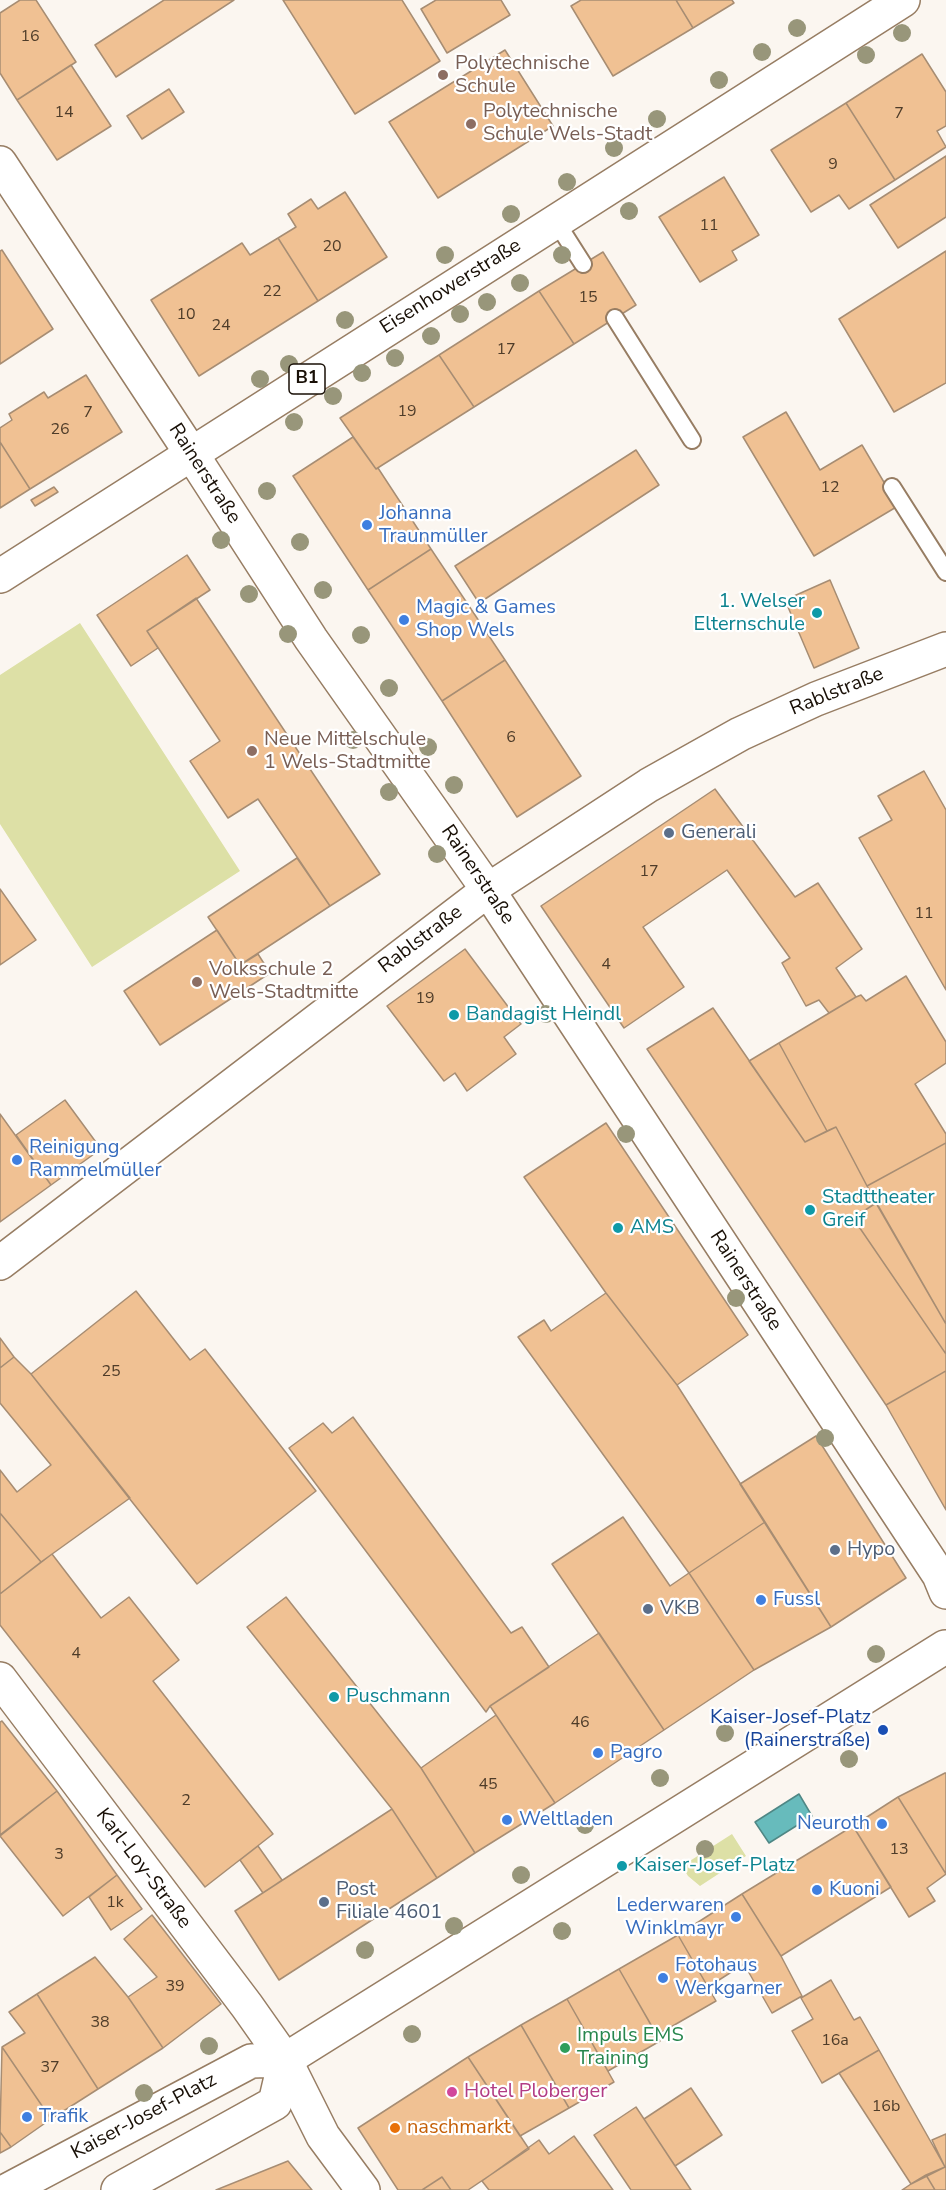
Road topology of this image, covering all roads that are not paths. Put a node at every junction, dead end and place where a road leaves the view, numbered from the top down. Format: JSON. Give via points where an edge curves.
{"nodes":[{"id":1,"x":903,"y":0,"type":"edge"},
{"id":2,"x":0,"y":163,"type":"edge"},
{"id":3,"x":555,"y":220,"type":"junction"},
{"id":4,"x":583,"y":264,"type":"dead end"},
{"id":5,"x":615,"y":318,"type":"dead end"},
{"id":6,"x":692,"y":440,"type":"dead end"},
{"id":7,"x":191,"y":453,"type":"junction"},
{"id":8,"x":892,"y":487,"type":"dead end"},
{"id":9,"x":946,"y":572,"type":"edge"},
{"id":10,"x":0,"y":576,"type":"edge"},
{"id":11,"x":946,"y":650,"type":"edge"},
{"id":12,"x":488,"y":890,"type":"junction"},
{"id":13,"x":0,"y":1263,"type":"edge"},
{"id":14,"x":946,"y":1592,"type":"edge"},
{"id":15,"x":946,"y":1644,"type":"edge"},
{"id":16,"x":0,"y":1679,"type":"edge"},
{"id":17,"x":285,"y":2060,"type":"junction"},
{"id":18,"x":8,"y":2190,"type":"edge"},
{"id":19,"x":118,"y":2190,"type":"edge"},
{"id":20,"x":363,"y":2190,"type":"edge"}],
"edges":[{"from":1,"to":3,"type":"street","name":"Eisenhowerstraße","number":"B1"},
{"from":2,"to":7,"type":"street","name":"Rainerstraße"},
{"from":3,"to":4,"type":"lane"},
{"from":3,"to":7,"type":"street","name":"Eisenhowerstraße","number":"B1"},
{"from":5,"to":6,"type":"lane"},
{"from":7,"to":10,"type":"street","name":"Eisenhowerstraße","number":"B1"},
{"from":7,"to":12,"type":"street","name":"Rainerstraße","via":[[311,639]]},
{"from":8,"to":9,"type":"lane"},
{"from":11,"to":12,"type":"street","name":"Rablstraße","via":[[816,699],[740,734],[649,785]]},
{"from":12,"to":13,"type":"street","name":"Rablstraße"},
{"from":12,"to":14,"type":"street","name":"Rainerstraße","via":[[933,1565]]},
{"from":15,"to":17,"type":"street"},
{"from":16,"to":17,"type":"street","name":"Karl-Loy-Straße"},
{"from":17,"to":18,"type":"street","name":"Kaiser-Josef-Platz","via":[[251,2061]]},
{"from":17,"to":19,"type":"street","via":[[275,2103]]},
{"from":17,"to":20,"type":"street","name":"Karl-Loy-Straße","via":[[322,2136]]}]}
